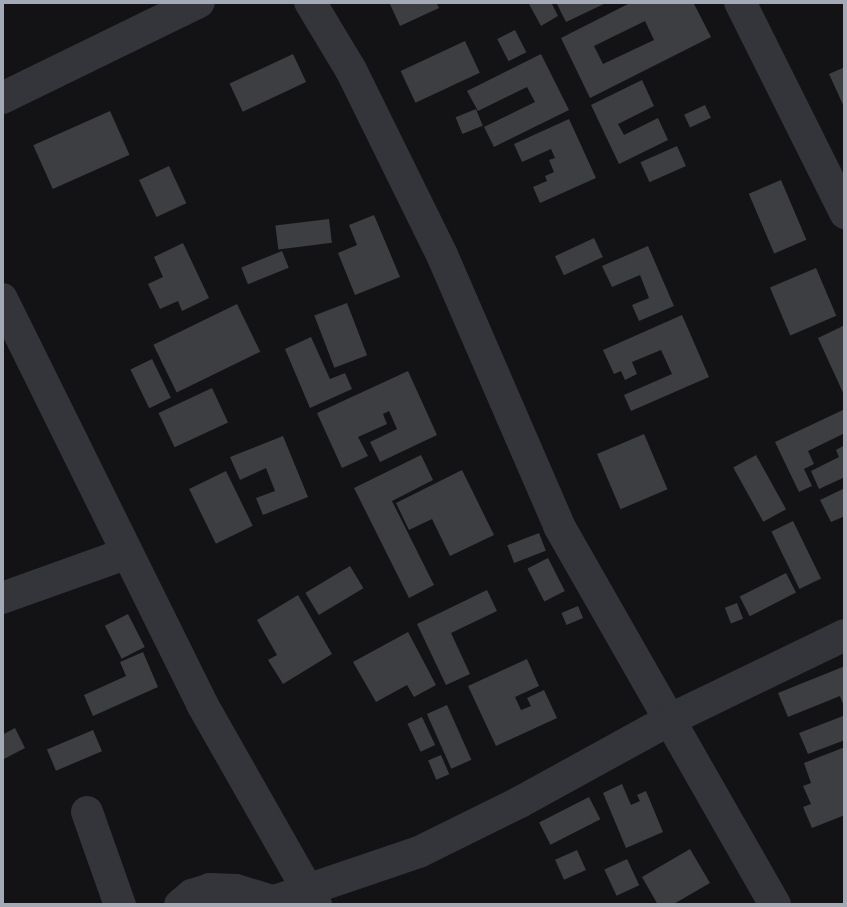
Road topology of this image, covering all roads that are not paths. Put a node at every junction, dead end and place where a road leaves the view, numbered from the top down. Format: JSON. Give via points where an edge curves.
{"nodes":[{"id":1,"x":199,"y":2,"type":"edge"},
{"id":2,"x":310,"y":2,"type":"edge"},
{"id":3,"x":740,"y":2,"type":"edge"},
{"id":4,"x":2,"y":98,"type":"edge"},
{"id":5,"x":845,"y":213,"type":"edge"},
{"id":6,"x":2,"y":299,"type":"edge"},
{"id":7,"x":125,"y":554,"type":"junction"},
{"id":8,"x":2,"y":598,"type":"edge"},
{"id":9,"x":845,"y":635,"type":"edge"},
{"id":10,"x":671,"y":719,"type":"junction"},
{"id":11,"x":87,"y":812,"type":"dead end"},
{"id":12,"x":311,"y":896,"type":"edge"},
{"id":13,"x":269,"y":904,"type":"edge"},
{"id":14,"x":120,"y":905,"type":"edge"},
{"id":15,"x":180,"y":905,"type":"edge"},
{"id":16,"x":775,"y":905,"type":"edge"}],
"edges":[{"from":1,"to":4,"type":"street"},
{"from":2,"to":10,"type":"street","via":[[351,70],[430,228],[559,526]]},
{"from":3,"to":5,"type":"street"},
{"from":6,"to":7,"type":"street"},
{"from":7,"to":8,"type":"street"},
{"from":7,"to":12,"type":"street","via":[[202,704]]},
{"from":9,"to":10,"type":"street"},
{"from":10,"to":12,"type":"street","via":[[419,852]]},
{"from":10,"to":16,"type":"street"},
{"from":11,"to":14,"type":"street"},
{"from":12,"to":13,"type":"street"},
{"from":13,"to":15,"type":"street","via":[[236,890],[210,889]]}]}
